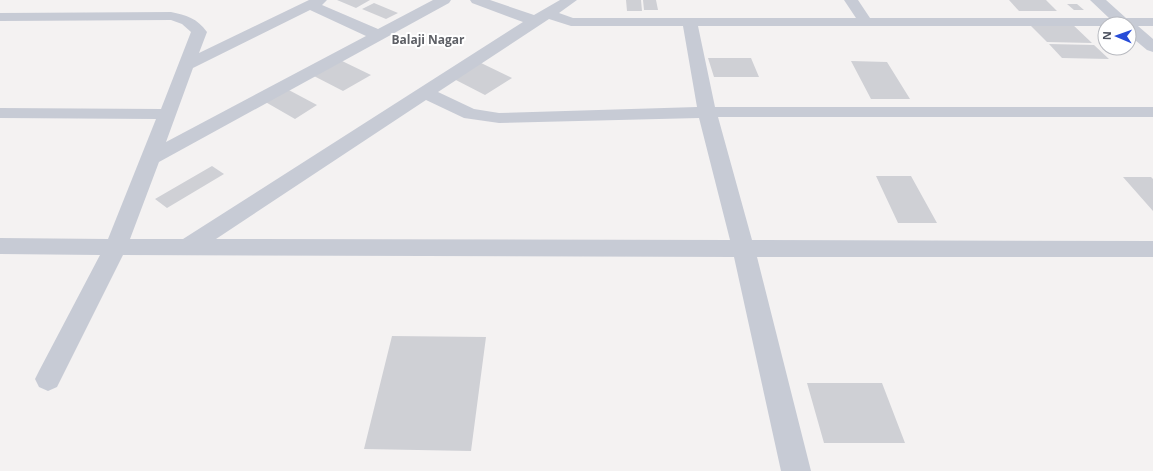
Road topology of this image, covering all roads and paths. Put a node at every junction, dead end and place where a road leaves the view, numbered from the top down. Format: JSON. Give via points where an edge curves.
{"nodes":[{"id":1,"x":444,"y":0,"type":"edge"},
{"id":2,"x":477,"y":0,"type":"edge"},
{"id":3,"x":570,"y":0,"type":"edge"},
{"id":4,"x":851,"y":0,"type":"edge"},
{"id":5,"x":1097,"y":0,"type":"edge"},
{"id":6,"x":315,"y":2,"type":"edge"},
{"id":7,"x":1116,"y":16,"type":"edge"},
{"id":8,"x":0,"y":17,"type":"edge"},
{"id":9,"x":541,"y":17,"type":"junction"},
{"id":10,"x":866,"y":22,"type":"junction"},
{"id":11,"x":1153,"y":22,"type":"edge"},
{"id":12,"x":690,"y":23,"type":"junction"},
{"id":13,"x":1137,"y":24,"type":"edge"},
{"id":14,"x":1097,"y":25,"type":"edge"},
{"id":15,"x":1137,"y":34,"type":"edge"},
{"id":16,"x":378,"y":35,"type":"junction"},
{"id":17,"x":1153,"y":47,"type":"edge"},
{"id":18,"x":186,"y":65,"type":"junction"},
{"id":19,"x":424,"y":92,"type":"junction"},
{"id":20,"x":707,"y":112,"type":"junction"},
{"id":21,"x":1153,"y":112,"type":"edge"},
{"id":22,"x":0,"y":113,"type":"edge"},
{"id":23,"x":167,"y":114,"type":"junction"},
{"id":24,"x":149,"y":159,"type":"junction"},
{"id":25,"x":0,"y":246,"type":"edge"},
{"id":26,"x":116,"y":247,"type":"junction"},
{"id":27,"x":186,"y":248,"type":"junction"},
{"id":28,"x":1153,"y":249,"type":"edge"},
{"id":29,"x":744,"y":250,"type":"junction"},
{"id":30,"x":48,"y":379,"type":"dead end"},
{"id":31,"x":796,"y":471,"type":"edge"}],
"edges":[{"from":1,"to":16,"type":"street"},
{"from":2,"to":9,"type":"street"},
{"from":3,"to":9,"type":"street"},
{"from":4,"to":10,"type":"street"},
{"from":5,"to":7,"type":"street"},
{"from":6,"to":16,"type":"street"},
{"from":6,"to":18,"type":"street"},
{"from":8,"to":18,"type":"street","via":[[171,16],[187,20],[194,24],[199,32]]},
{"from":9,"to":12,"type":"street","via":[[571,22]]},
{"from":9,"to":19,"type":"street"},
{"from":10,"to":12,"type":"street"},
{"from":10,"to":14,"type":"street"},
{"from":11,"to":13,"type":"street"},
{"from":12,"to":20,"type":"street"},
{"from":15,"to":17,"type":"street"},
{"from":16,"to":24,"type":"street"},
{"from":18,"to":23,"type":"street"},
{"from":19,"to":20,"type":"street","via":[[470,114],[499,118]]},
{"from":19,"to":27,"type":"street"},
{"from":20,"to":21,"type":"street"},
{"from":20,"to":29,"type":"street"},
{"from":22,"to":23,"type":"street"},
{"from":23,"to":24,"type":"street"},
{"from":24,"to":26,"type":"street"},
{"from":25,"to":26,"type":"street"},
{"from":26,"to":27,"type":"street"},
{"from":26,"to":30,"type":"street"},
{"from":27,"to":29,"type":"street"},
{"from":28,"to":29,"type":"street"},
{"from":29,"to":31,"type":"street"}]}
